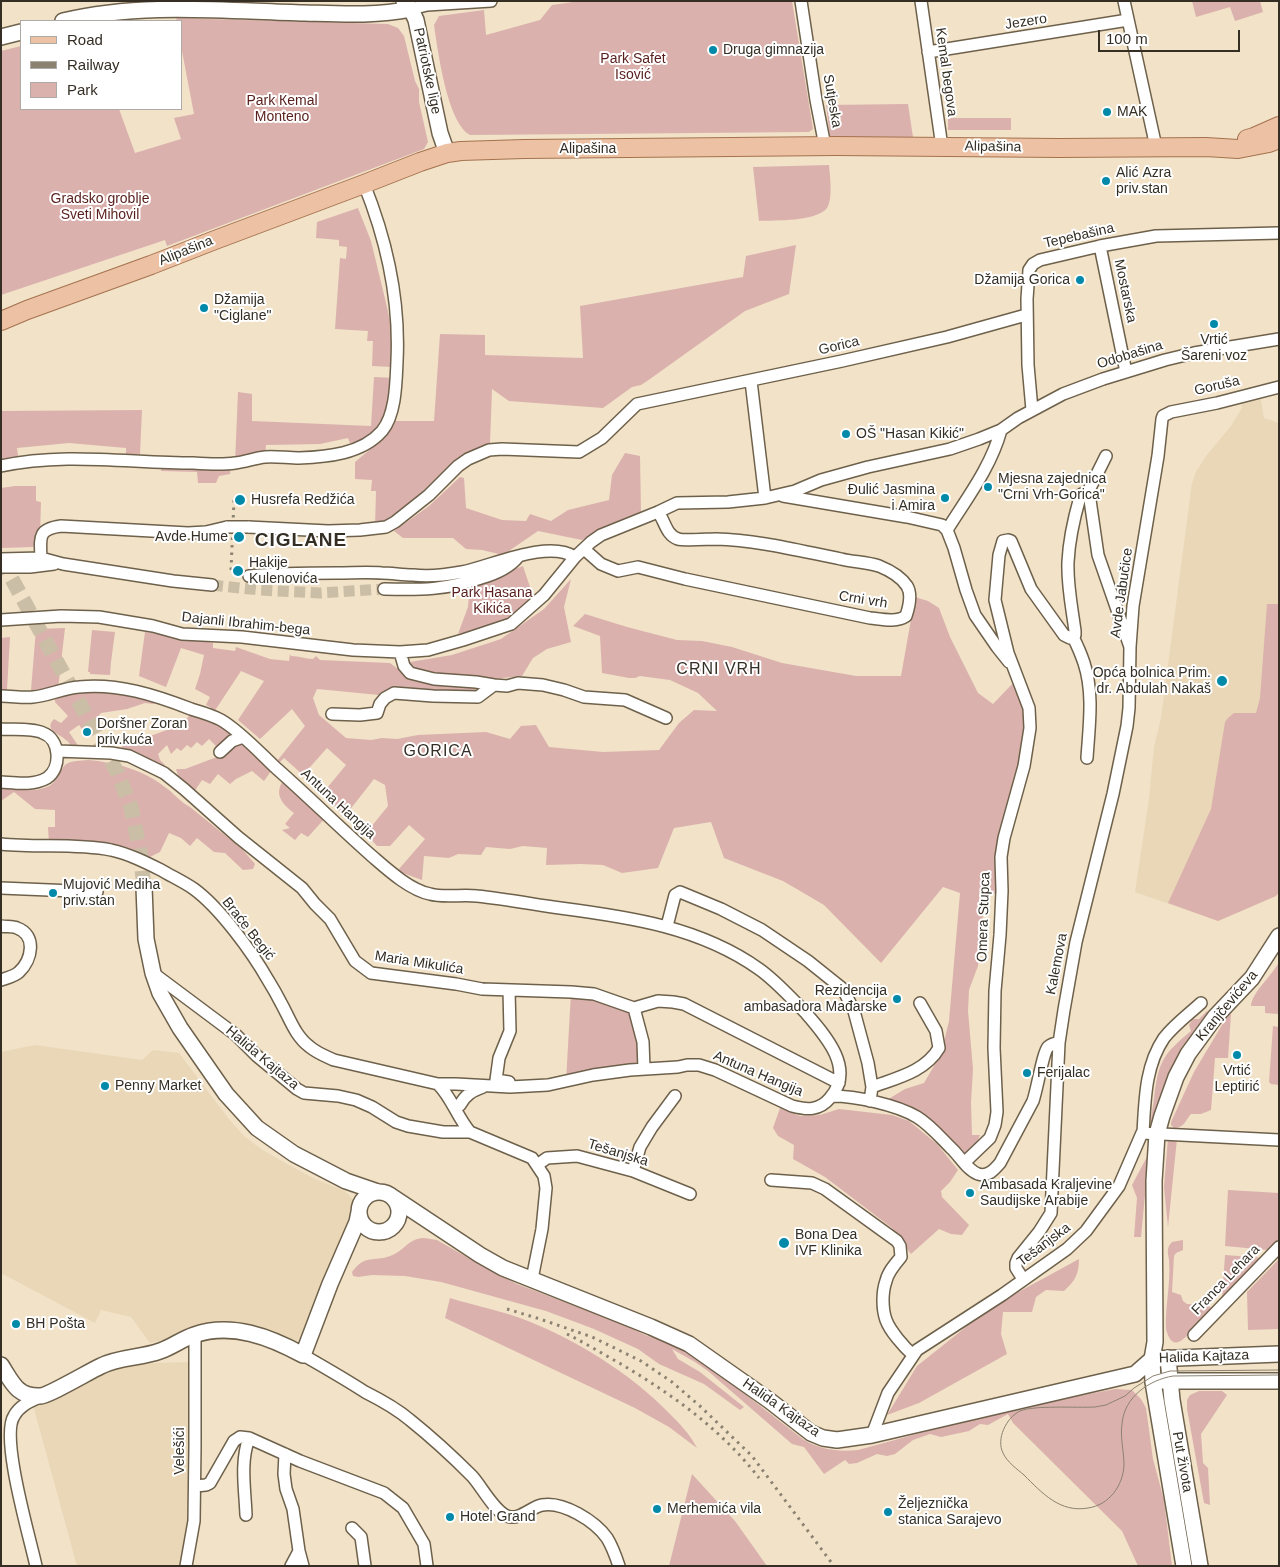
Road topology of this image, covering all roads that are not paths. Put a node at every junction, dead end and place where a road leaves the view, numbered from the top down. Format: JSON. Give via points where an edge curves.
{"nodes":[{"id":1,"x":490,"y":1,"type":"edge"},
{"id":2,"x":801,"y":1,"type":"edge"},
{"id":3,"x":921,"y":1,"type":"edge"},
{"id":4,"x":1124,"y":1,"type":"edge"},
{"id":5,"x":407,"y":5,"type":"edge"},
{"id":6,"x":68,"y":20,"type":"edge"},
{"id":7,"x":1128,"y":20,"type":"junction"},
{"id":8,"x":20,"y":32,"type":"edge"},
{"id":9,"x":1,"y":37,"type":"edge"},
{"id":10,"x":928,"y":52,"type":"junction"},
{"id":11,"x":1279,"y":126,"type":"edge"},
{"id":12,"x":1279,"y":140,"type":"edge"},
{"id":13,"x":825,"y":146,"type":"junction"},
{"id":14,"x":942,"y":147,"type":"junction"},
{"id":15,"x":1156,"y":147,"type":"junction"},
{"id":16,"x":1206,"y":147,"type":"junction"},
{"id":17,"x":447,"y":153,"type":"junction"},
{"id":18,"x":364,"y":184,"type":"junction"},
{"id":19,"x":1279,"y":233,"type":"edge"},
{"id":20,"x":1100,"y":246,"type":"junction"},
{"id":21,"x":1026,"y":315,"type":"junction"},
{"id":22,"x":1,"y":321,"type":"edge"},
{"id":23,"x":1279,"y":339,"type":"edge"},
{"id":24,"x":1126,"y":372,"type":"junction"},
{"id":25,"x":751,"y":381,"type":"junction"},
{"id":26,"x":1279,"y":388,"type":"edge"},
{"id":27,"x":1032,"y":410,"type":"junction"},
{"id":28,"x":1163,"y":416,"type":"joint"},
{"id":29,"x":1001,"y":430,"type":"junction"},
{"id":30,"x":1106,"y":456,"type":"dead end"},
{"id":31,"x":1,"y":466,"type":"edge"},
{"id":32,"x":1087,"y":494,"type":"junction"},
{"id":33,"x":770,"y":496,"type":"junction"},
{"id":34,"x":658,"y":512,"type":"junction"},
{"id":35,"x":947,"y":530,"type":"junction"},
{"id":36,"x":584,"y":549,"type":"junction"},
{"id":37,"x":518,"y":557,"type":"junction"},
{"id":38,"x":575,"y":557,"type":"junction"},
{"id":39,"x":41,"y":558,"type":"junction"},
{"id":40,"x":1,"y":559,"type":"edge"},
{"id":41,"x":62,"y":564,"type":"junction"},
{"id":42,"x":1,"y":567,"type":"edge"},
{"id":43,"x":249,"y":576,"type":"dead end"},
{"id":44,"x":212,"y":586,"type":"tunnel mouth"},
{"id":45,"x":384,"y":589,"type":"tunnel mouth"},
{"id":46,"x":1,"y":620,"type":"edge"},
{"id":47,"x":1073,"y":637,"type":"junction"},
{"id":48,"x":1130,"y":647,"type":"junction"},
{"id":49,"x":400,"y":652,"type":"junction"},
{"id":50,"x":1013,"y":667,"type":"junction"},
{"id":51,"x":494,"y":685,"type":"junction"},
{"id":52,"x":1,"y":696,"type":"edge"},
{"id":53,"x":332,"y":714,"type":"dead end"},
{"id":54,"x":666,"y":718,"type":"dead end"},
{"id":55,"x":1,"y":729,"type":"edge"},
{"id":56,"x":243,"y":737,"type":"junction"},
{"id":57,"x":57,"y":751,"type":"junction"},
{"id":58,"x":220,"y":752,"type":"dead end"},
{"id":59,"x":1087,"y":758,"type":"dead end"},
{"id":60,"x":1,"y":782,"type":"edge"},
{"id":61,"x":1,"y":844,"type":"edge"},
{"id":62,"x":144,"y":887,"type":"tunnel mouth"},
{"id":63,"x":1,"y":888,"type":"edge"},
{"id":64,"x":97,"y":892,"type":"dead end"},
{"id":65,"x":1,"y":926,"type":"edge"},
{"id":66,"x":667,"y":926,"type":"junction"},
{"id":67,"x":1279,"y":936,"type":"edge"},
{"id":68,"x":153,"y":972,"type":"junction"},
{"id":69,"x":1,"y":980,"type":"edge"},
{"id":70,"x":509,"y":990,"type":"junction"},
{"id":71,"x":920,"y":1003,"type":"dead end"},
{"id":72,"x":1201,"y":1003,"type":"dead end"},
{"id":73,"x":634,"y":1008,"type":"junction"},
{"id":74,"x":1059,"y":1042,"type":"junction"},
{"id":75,"x":644,"y":1069,"type":"junction"},
{"id":76,"x":839,"y":1083,"type":"junction"},
{"id":77,"x":438,"y":1084,"type":"junction"},
{"id":78,"x":456,"y":1084,"type":"junction"},
{"id":79,"x":548,"y":1085,"type":"junction"},
{"id":80,"x":488,"y":1086,"type":"junction"},
{"id":81,"x":872,"y":1087,"type":"junction"},
{"id":82,"x":674,"y":1096,"type":"dead end"},
{"id":83,"x":832,"y":1096,"type":"junction"},
{"id":84,"x":870,"y":1101,"type":"junction"},
{"id":85,"x":460,"y":1105,"type":"junction"},
{"id":86,"x":459,"y":1118,"type":"junction"},
{"id":87,"x":470,"y":1132,"type":"junction"},
{"id":88,"x":1150,"y":1133,"type":"junction"},
{"id":89,"x":1279,"y":1140,"type":"edge"},
{"id":90,"x":965,"y":1162,"type":"junction"},
{"id":91,"x":538,"y":1167,"type":"junction"},
{"id":92,"x":633,"y":1171,"type":"junction"},
{"id":93,"x":771,"y":1180,"type":"dead end"},
{"id":94,"x":346,"y":1182,"type":"junction"},
{"id":95,"x":385,"y":1194,"type":"junction"},
{"id":96,"x":690,"y":1194,"type":"dead end"},
{"id":97,"x":360,"y":1208,"type":"junction"},
{"id":98,"x":396,"y":1222,"type":"junction"},
{"id":99,"x":432,"y":1223,"type":"junction"},
{"id":100,"x":370,"y":1230,"type":"junction"},
{"id":101,"x":348,"y":1242,"type":"junction"},
{"id":102,"x":1279,"y":1247,"type":"edge"},
{"id":103,"x":532,"y":1279,"type":"junction"},
{"id":104,"x":1023,"y":1279,"type":"junction"},
{"id":105,"x":195,"y":1335,"type":"junction"},
{"id":106,"x":1194,"y":1335,"type":"dead end"},
{"id":107,"x":1155,"y":1342,"type":"junction"},
{"id":108,"x":1279,"y":1354,"type":"edge"},
{"id":109,"x":303,"y":1355,"type":"junction"},
{"id":110,"x":913,"y":1355,"type":"junction"},
{"id":111,"x":1168,"y":1358,"type":"junction"},
{"id":112,"x":1152,"y":1359,"type":"junction"},
{"id":113,"x":1,"y":1365,"type":"edge"},
{"id":114,"x":1135,"y":1374,"type":"junction"},
{"id":115,"x":1169,"y":1381,"type":"junction"},
{"id":116,"x":1279,"y":1381,"type":"edge"},
{"id":117,"x":1153,"y":1382,"type":"junction"},
{"id":118,"x":42,"y":1396,"type":"junction"},
{"id":119,"x":872,"y":1435,"type":"junction"},
{"id":120,"x":249,"y":1438,"type":"junction"},
{"id":121,"x":285,"y":1454,"type":"junction"},
{"id":122,"x":195,"y":1486,"type":"junction"},
{"id":123,"x":246,"y":1514,"type":"dead end"},
{"id":124,"x":352,"y":1528,"type":"dead end"},
{"id":125,"x":299,"y":1551,"type":"junction"},
{"id":126,"x":36,"y":1566,"type":"edge"},
{"id":127,"x":186,"y":1566,"type":"edge"},
{"id":128,"x":291,"y":1566,"type":"edge"},
{"id":129,"x":303,"y":1566,"type":"edge"},
{"id":130,"x":365,"y":1566,"type":"edge"},
{"id":131,"x":427,"y":1566,"type":"edge"},
{"id":132,"x":619,"y":1566,"type":"edge"},
{"id":133,"x":1184,"y":1566,"type":"edge"},
{"id":134,"x":1200,"y":1566,"type":"edge"}],
"edges":[{"from":1,"to":5,"type":"street"},
{"from":2,"to":13,"type":"street","name":"Sutjeska"},
{"from":3,"to":10,"type":"street","name":"Kemal begova"},
{"from":4,"to":7,"type":"street"},
{"from":5,"to":6,"type":"main road","name":"Patriotske lige","via":[[371,14],[150,9],[108,12]]},
{"from":5,"to":17,"type":"main road","name":"Patriotske lige","via":[[416,20]]},
{"from":7,"to":10,"type":"street","name":"Jezero"},
{"from":7,"to":15,"type":"street"},
{"from":8,"to":9,"type":"main road"},
{"from":10,"to":14,"type":"street","name":"Kemal begova"},
{"from":11,"to":16,"type":"main road","name":"Alipašina","via":[[1254,137]]},
{"from":12,"to":16,"type":"main road","name":"Alipašina","via":[[1238,149]]},
{"from":13,"to":14,"type":"main road","name":"Alipašina"},
{"from":13,"to":17,"type":"main road","name":"Alipašina","via":[[524,149]]},
{"from":14,"to":15,"type":"main road","name":"Alipašina"},
{"from":15,"to":16,"type":"main road","name":"Alipašina"},
{"from":17,"to":18,"type":"main road","name":"Alipašina"},
{"from":18,"to":22,"type":"main road","name":"Alipašina"},
{"from":18,"to":31,"type":"street","via":[[385,243],[398,334],[394,399],[383,430],[366,444],[332,456],[265,457],[235,464],[62,460]]},
{"from":19,"to":20,"type":"street","name":"Tepebašina","via":[[1156,236]]},
{"from":20,"to":21,"type":"street","name":"Tepebašina","via":[[1033,264],[1028,274]]},
{"from":20,"to":24,"type":"street","name":"Mostarska"},
{"from":21,"to":25,"type":"street","name":"Gorica","via":[[948,337]]},
{"from":21,"to":27,"type":"street","name":"Tepebašina"},
{"from":23,"to":24,"type":"street","name":"Odobašina","via":[[1194,353]]},
{"from":24,"to":27,"type":"street","name":"Odobašina","via":[[1081,387]]},
{"from":25,"to":33,"type":"street"},
{"from":25,"to":39,"type":"street","name":"Gorica","bridge":true,"via":[[637,404],[602,438],[579,452],[502,449],[481,452],[458,466],[428,495],[386,527],[328,531],[227,527],[188,533],[61,526],[44,530]]},
{"from":26,"to":28,"type":"street","name":"Goruša"},
{"from":27,"to":29,"type":"street","name":"Odobašina"},
{"from":28,"to":48,"type":"street","name":"Avde Jabučice","via":[[1133,606]]},
{"from":29,"to":33,"type":"street","name":"Odobašina","via":[[950,449],[868,467]]},
{"from":29,"to":35,"type":"street","via":[[983,473]]},
{"from":30,"to":32,"type":"street"},
{"from":32,"to":47,"type":"street","via":[[1080,497],[1068,560]]},
{"from":32,"to":48,"type":"street","name":"Avde Jabučice","via":[[1098,555]]},
{"from":33,"to":34,"type":"street","name":"Odobašina","via":[[728,502],[677,503]]},
{"from":33,"to":35,"type":"street","name":"Odobašina","via":[[936,522]]},
{"from":34,"to":36,"type":"street","name":"Dajanli Ibrahim-bega","via":[[601,535]]},
{"from":34,"to":36,"type":"street","name":"Crni vrh","via":[[666,531],[678,539],[717,539],[809,551],[893,572],[907,586],[910,594],[906,616],[893,620],[870,618],[638,567],[618,571],[601,564]]},
{"from":35,"to":50,"type":"street","name":"Omera Stupca","via":[[975,615]]},
{"from":36,"to":38,"type":"street","name":"Dajanli Ibrahim-bega"},
{"from":37,"to":38,"type":"street","via":[[535,551],[549,551],[567,552]]},
{"from":37,"to":43,"type":"street","via":[[439,575],[381,572]]},
{"from":37,"to":45,"type":"street","via":[[490,576],[456,586],[428,590]]},
{"from":38,"to":49,"type":"street","name":"Dajanli Ibrahim-bega","via":[[544,595],[511,624],[428,650]]},
{"from":39,"to":40,"type":"street"},
{"from":39,"to":41,"type":"street"},
{"from":41,"to":42,"type":"street"},
{"from":41,"to":44,"type":"street"},
{"from":46,"to":49,"type":"street","name":"Dajanli Ibrahim-bega","via":[[66,616],[106,618],[182,634]]},
{"from":47,"to":50,"type":"street","name":"Omera Stupca","via":[[1064,635],[1031,589],[1012,543],[1003,541],[995,600]]},
{"from":47,"to":59,"type":"street","via":[[1087,678],[1090,708]]},
{"from":48,"to":74,"type":"street","name":"Kalemova","via":[[1127,726],[1076,942]]},
{"from":49,"to":51,"type":"street","via":[[410,673],[434,679]]},
{"from":50,"to":90,"type":"street","name":"Omera Stupca","via":[[1029,708],[1030,728],[1024,766],[1000,857],[1002,891],[994,991],[997,1112],[990,1138]]},
{"from":51,"to":53,"type":"street","via":[[478,697],[394,693],[385,698],[377,713]]},
{"from":51,"to":54,"type":"street","via":[[542,685],[584,698],[625,700]]},
{"from":52,"to":56,"type":"street","name":"Antuna Hangija","via":[[32,697],[77,687],[126,688],[159,696],[221,720]]},
{"from":55,"to":57,"type":"street","via":[[42,732],[54,741]]},
{"from":56,"to":58,"type":"street","via":[[232,741]]},
{"from":56,"to":66,"type":"street","name":"Antuna Hangija","via":[[352,839],[406,883],[430,894],[474,895]]},
{"from":57,"to":60,"type":"street","via":[[55,769],[47,777],[28,784]]},
{"from":57,"to":70,"type":"street","name":"Maria Mikulića","via":[[129,756],[164,773],[302,888],[330,919],[355,961],[371,972],[482,989]]},
{"from":61,"to":77,"type":"street","name":"Braće Begić","via":[[98,848],[155,867],[194,889],[216,910],[266,976],[294,1029],[310,1047],[334,1060]]},
{"from":62,"to":68,"type":"main road","name":"Halida Kajtaza","via":[[146,939]]},
{"from":63,"to":64,"type":"street"},
{"from":65,"to":69,"type":"street","via":[[18,928],[31,943],[27,962],[18,973]]},
{"from":66,"to":76,"type":"street","name":"Antuna Hangija","via":[[726,950],[759,969],[776,984],[817,1026],[833,1048],[839,1065]]},
{"from":66,"to":81,"type":"street","via":[[675,895],[680,892],[762,930],[808,961],[843,989],[854,1010]]},
{"from":67,"to":88,"type":"main road","name":"Kranjčevićeva","via":[[1252,978],[1215,1017],[1188,1054],[1162,1116]]},
{"from":68,"to":87,"type":"street","name":"Halida Kajtaza","via":[[304,1093],[356,1100],[408,1126],[443,1132]]},
{"from":68,"to":94,"type":"main road","name":"Halida Kajtaza","via":[[160,993],[180,1028],[226,1094],[257,1128],[294,1154]]},
{"from":70,"to":73,"type":"street","name":"Maria Mikulića","via":[[594,994]]},
{"from":70,"to":79,"type":"street","via":[[510,1031],[499,1058],[496,1080]]},
{"from":71,"to":81,"type":"street","via":[[936,1031],[939,1048],[923,1066]]},
{"from":72,"to":88,"type":"street","name":"Tešanjska","via":[[1175,1026],[1154,1057],[1148,1076]]},
{"from":73,"to":75,"type":"street","via":[[644,1042]]},
{"from":73,"to":76,"type":"street","via":[[658,1001],[684,1004]]},
{"from":74,"to":90,"type":"street","via":[[1045,1051],[1033,1101],[1000,1163],[993,1171],[980,1175]]},
{"from":74,"to":104,"type":"street","name":"Kalemova","via":[[1050,1213],[1040,1232],[1018,1258],[1016,1268]]},
{"from":75,"to":79,"type":"street","name":"Antuna Hangija"},
{"from":75,"to":83,"type":"street","name":"Antuna Hangija","via":[[699,1066],[804,1109],[816,1109]]},
{"from":76,"to":83,"type":"street","name":"Antuna Hangija"},
{"from":77,"to":78,"type":"street","name":"Antuna Hangija"},
{"from":77,"to":86,"type":"street","via":[[453,1102]]},
{"from":78,"to":80,"type":"street","name":"Antuna Hangija"},
{"from":78,"to":85,"type":"street"},
{"from":79,"to":80,"type":"street","name":"Antuna Hangija"},
{"from":80,"to":85,"type":"street","via":[[474,1090]]},
{"from":81,"to":84,"type":"street"},
{"from":82,"to":92,"type":"street","via":[[640,1147]]},
{"from":83,"to":84,"type":"street"},
{"from":84,"to":90,"type":"street","via":[[917,1117]]},
{"from":85,"to":86,"type":"street"},
{"from":86,"to":87,"type":"street"},
{"from":87,"to":91,"type":"street","name":"Halida Kajtaza","via":[[525,1154]]},
{"from":88,"to":89,"type":"street"},
{"from":88,"to":104,"type":"street","name":"Tešanjska","via":[[1119,1186],[1086,1231],[1067,1249]]},
{"from":88,"to":107,"type":"main road","name":"Kranjčevićeva","via":[[1154,1181]]},
{"from":91,"to":92,"type":"street","name":"Tešanjska","via":[[547,1158],[577,1156]]},
{"from":91,"to":103,"type":"street","via":[[544,1176],[545,1208]]},
{"from":92,"to":96,"type":"street","name":"Tešanjska"},
{"from":93,"to":110,"type":"street","via":[[812,1183],[825,1189],[897,1241],[901,1257],[886,1280],[886,1321]]},
{"from":94,"to":95,"type":"main road","name":"Halida Kajtaza"},
{"from":94,"to":97,"type":"main road","name":"Halida Kajtaza","via":[[354,1190]]},
{"from":95,"to":97,"type":"main road","via":[[368,1196]]},
{"from":95,"to":98,"type":"main road","via":[[396,1202],[399,1210]]},
{"from":95,"to":99,"type":"main road","name":"Halida Kajtaza"},
{"from":97,"to":100,"type":"main road","via":[[361,1220]]},
{"from":97,"to":101,"type":"main road"},
{"from":98,"to":99,"type":"main road","name":"Halida Kajtaza","via":[[412,1218]]},
{"from":98,"to":100,"type":"main road","via":[[388,1230]]},
{"from":99,"to":103,"type":"main road","name":"Halida Kajtaza","via":[[488,1260]]},
{"from":100,"to":101,"type":"main road"},
{"from":101,"to":109,"type":"main road"},
{"from":102,"to":106,"type":"street","name":"Franca Lehara"},
{"from":103,"to":119,"type":"main road","name":"Halida Kajtaza","via":[[689,1344],[823,1438],[837,1440]]},
{"from":104,"to":110,"type":"street","name":"Tešanjska"},
{"from":105,"to":109,"type":"main road","via":[[241,1331]]},
{"from":105,"to":118,"type":"main road","via":[[159,1352],[104,1365]]},
{"from":105,"to":122,"type":"street","name":"Velešići"},
{"from":107,"to":111,"type":"main road"},
{"from":107,"to":112,"type":"main road","name":"Kranjčevićeva"},
{"from":108,"to":111,"type":"main road","name":"Halida Kajtaza"},
{"from":109,"to":132,"type":"street","via":[[410,1420],[470,1475],[502,1513],[511,1517],[543,1505],[560,1506],[584,1517],[608,1539]]},
{"from":110,"to":119,"type":"street","name":"Tešanjska","via":[[888,1393]]},
{"from":111,"to":112,"type":"main road","name":"Halida Kajtaza"},
{"from":111,"to":115,"type":"main road","name":"Put života"},
{"from":112,"to":114,"type":"main road","name":"Halida Kajtaza"},
{"from":112,"to":117,"type":"main road","name":"Put života"},
{"from":113,"to":118,"type":"main road","via":[[19,1391]]},
{"from":114,"to":117,"type":"main road","name":"Halida Kajtaza"},
{"from":114,"to":119,"type":"main road","name":"Halida Kajtaza"},
{"from":115,"to":116,"type":"main road","name":"Halida Kajtaza"},
{"from":115,"to":117,"type":"main road","name":"Halida Kajtaza"},
{"from":115,"to":134,"type":"main road","name":"Put života"},
{"from":117,"to":133,"type":"main road","name":"Put života"},
{"from":118,"to":126,"type":"street","via":[[24,1404],[13,1416],[10,1434],[14,1471]]},
{"from":120,"to":121,"type":"street"},
{"from":120,"to":122,"type":"street","via":[[240,1437],[234,1441],[212,1481]]},
{"from":120,"to":123,"type":"street","via":[[244,1465]]},
{"from":121,"to":125,"type":"street","via":[[286,1489],[293,1509]]},
{"from":121,"to":131,"type":"street","via":[[384,1493],[403,1508],[424,1544]]},
{"from":122,"to":127,"type":"street","name":"Velešići"},
{"from":124,"to":130,"type":"street","via":[[361,1537]]},
{"from":125,"to":128,"type":"street"},
{"from":125,"to":129,"type":"street"}]}
